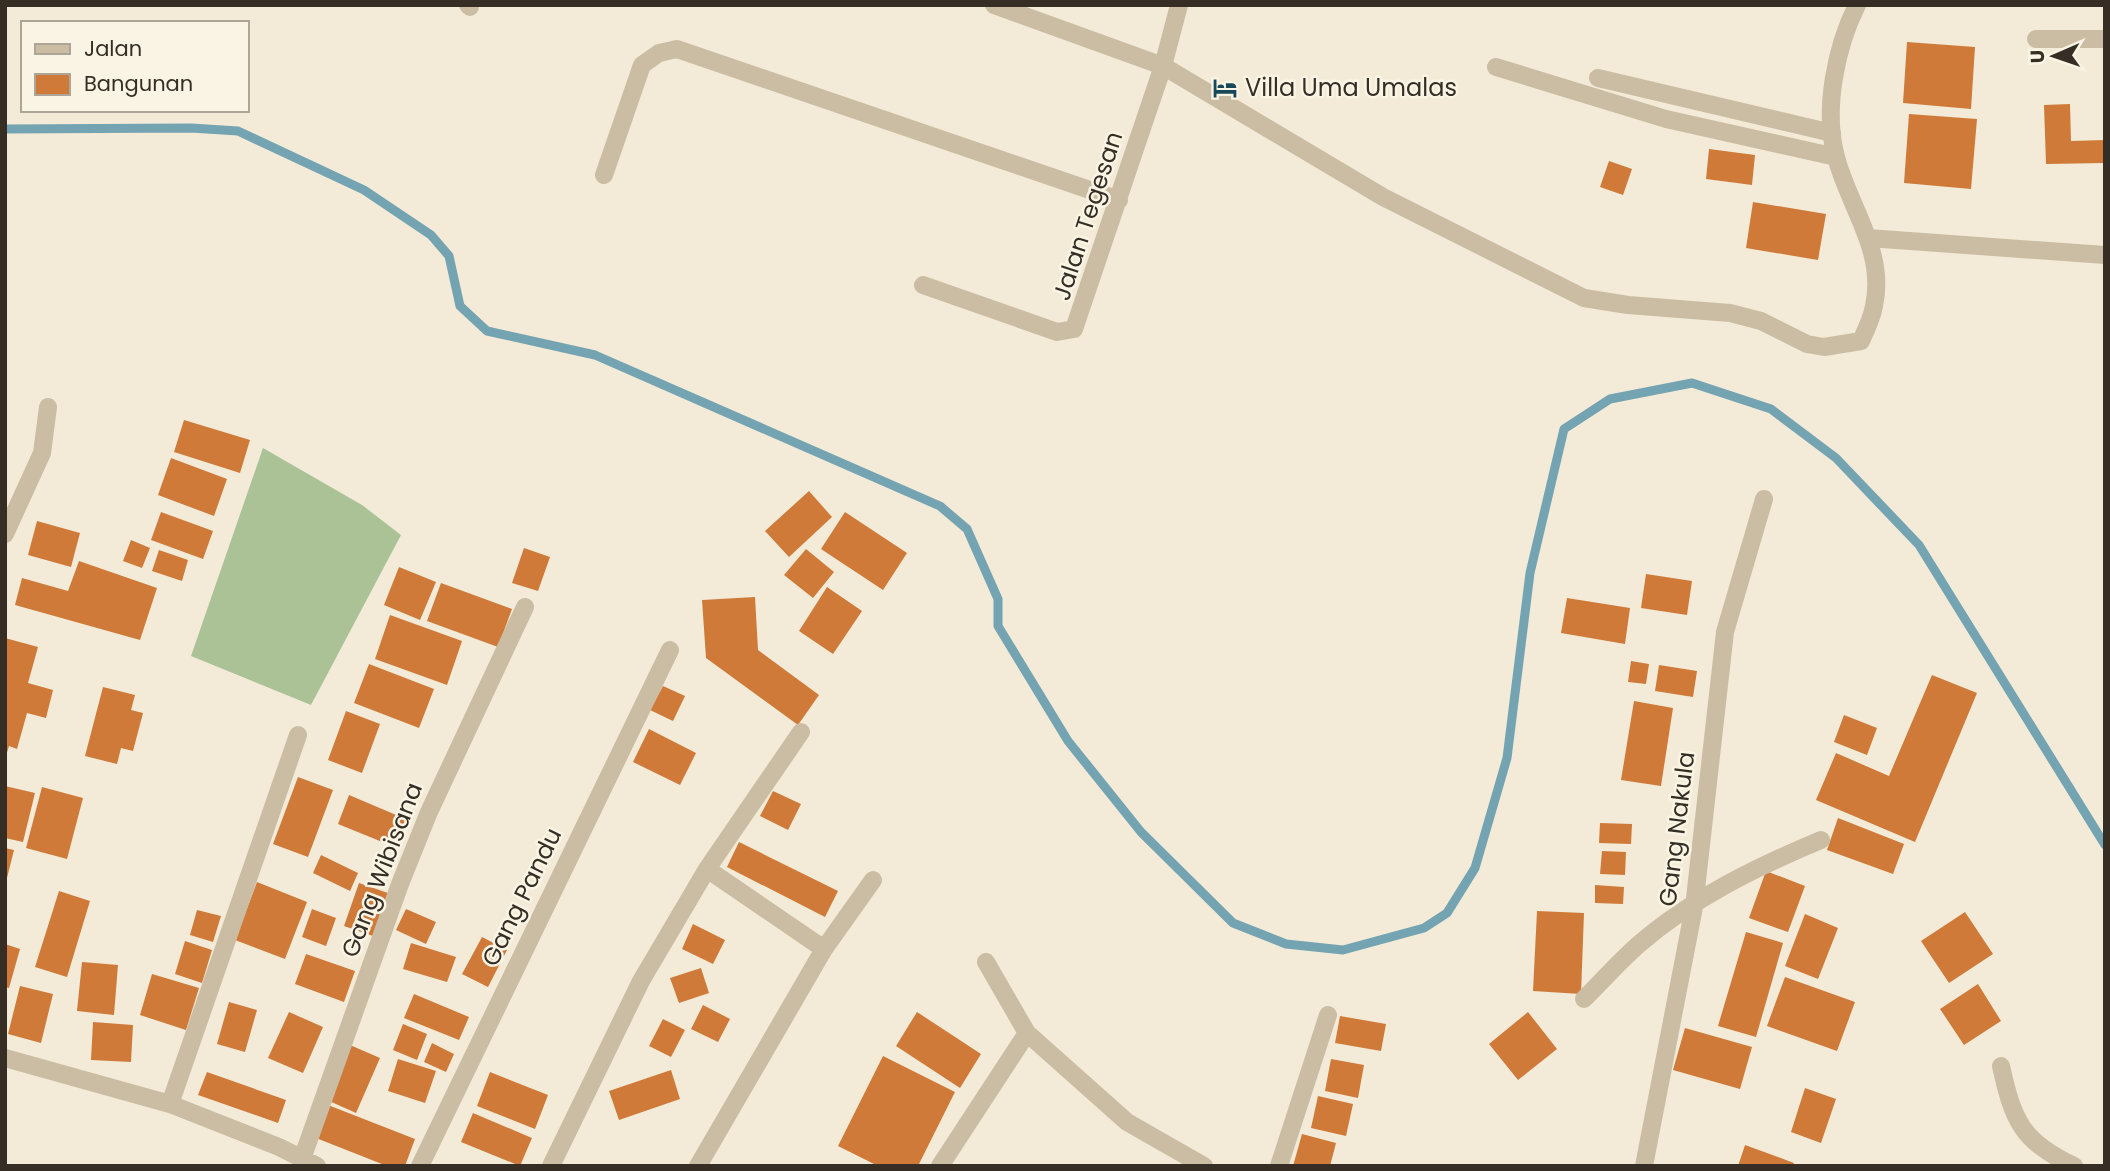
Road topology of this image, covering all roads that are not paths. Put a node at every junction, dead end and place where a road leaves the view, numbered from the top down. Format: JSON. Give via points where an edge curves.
{"nodes":[{"id":1,"x":994,"y":5,"type":"edge"},
{"id":2,"x":1179,"y":5,"type":"edge"},
{"id":3,"x":1857,"y":5,"type":"edge"},
{"id":4,"x":2036,"y":39,"type":"dead end"},
{"id":5,"x":2105,"y":39,"type":"edge"},
{"id":6,"x":1163,"y":66,"type":"junction"},
{"id":7,"x":1496,"y":67,"type":"dead end"},
{"id":8,"x":1598,"y":78,"type":"dead end"},
{"id":9,"x":1832,"y":134,"type":"junction"},
{"id":10,"x":1836,"y":157,"type":"junction"},
{"id":11,"x":604,"y":175,"type":"dead end"},
{"id":12,"x":1119,"y":200,"type":"junction"},
{"id":13,"x":1868,"y":238,"type":"junction"},
{"id":14,"x":2105,"y":255,"type":"edge"},
{"id":15,"x":923,"y":285,"type":"dead end"},
{"id":16,"x":48,"y":407,"type":"dead end"},
{"id":17,"x":1764,"y":499,"type":"dead end"},
{"id":18,"x":5,"y":534,"type":"edge"},
{"id":19,"x":525,"y":607,"type":"dead end"},
{"id":20,"x":670,"y":650,"type":"dead end"},
{"id":21,"x":801,"y":732,"type":"dead end"},
{"id":22,"x":298,"y":736,"type":"dead end"},
{"id":23,"x":1821,"y":840,"type":"dead end"},
{"id":24,"x":707,"y":870,"type":"junction"},
{"id":25,"x":873,"y":880,"type":"dead end"},
{"id":26,"x":1694,"y":906,"type":"junction"},
{"id":27,"x":824,"y":949,"type":"junction"},
{"id":28,"x":986,"y":962,"type":"dead end"},
{"id":29,"x":1584,"y":999,"type":"dead end"},
{"id":30,"x":1328,"y":1016,"type":"dead end"},
{"id":31,"x":1027,"y":1033,"type":"junction"},
{"id":32,"x":5,"y":1058,"type":"edge"},
{"id":33,"x":2001,"y":1066,"type":"dead end"},
{"id":34,"x":170,"y":1104,"type":"junction"},
{"id":35,"x":309,"y":1162,"type":"edge"},
{"id":36,"x":420,"y":1166,"type":"edge"},
{"id":37,"x":551,"y":1166,"type":"edge"},
{"id":38,"x":698,"y":1166,"type":"edge"},
{"id":39,"x":940,"y":1166,"type":"edge"},
{"id":40,"x":1204,"y":1166,"type":"edge"},
{"id":41,"x":1279,"y":1166,"type":"edge"},
{"id":42,"x":1644,"y":1166,"type":"edge"},
{"id":43,"x":2074,"y":1166,"type":"edge"}],
"edges":[{"from":1,"to":6,"type":"street"},
{"from":2,"to":6,"type":"street","name":"Jalan Tegesan"},
{"from":3,"to":9,"type":"street","via":[[1835,59]]},
{"from":4,"to":5,"type":"street"},
{"from":6,"to":12,"type":"street","name":"Jalan Tegesan"},
{"from":6,"to":13,"type":"street","via":[[1383,197],[1584,298],[1730,313],[1824,347],[1861,341],[1874,306],[1877,278]]},
{"from":7,"to":10,"type":"street","via":[[1666,120]]},
{"from":8,"to":9,"type":"street"},
{"from":9,"to":10,"type":"street"},
{"from":10,"to":13,"type":"street"},
{"from":11,"to":12,"type":"street","via":[[642,65],[659,53],[677,49]]},
{"from":12,"to":15,"type":"street","name":"Jalan Tegesan","via":[[1074,329],[1057,332]]},
{"from":13,"to":14,"type":"street"},
{"from":16,"to":18,"type":"street","via":[[42,453]]},
{"from":17,"to":26,"type":"street","name":"Gang Nakula","via":[[1724,632]]},
{"from":19,"to":35,"type":"street","name":"Gang Wibisana","via":[[400,884]]},
{"from":20,"to":36,"type":"street","name":"Gang Pandu"},
{"from":21,"to":24,"type":"street"},
{"from":22,"to":34,"type":"street"},
{"from":23,"to":26,"type":"street","via":[[1763,864]]},
{"from":24,"to":27,"type":"street"},
{"from":24,"to":37,"type":"street","via":[[641,981]]},
{"from":25,"to":27,"type":"street"},
{"from":26,"to":29,"type":"street","via":[[1636,947]]},
{"from":26,"to":42,"type":"street","name":"Gang Nakula"},
{"from":27,"to":38,"type":"street"},
{"from":28,"to":31,"type":"street"},
{"from":30,"to":41,"type":"street"},
{"from":31,"to":39,"type":"street"},
{"from":31,"to":40,"type":"street","via":[[1127,1122]]},
{"from":32,"to":34,"type":"street"},
{"from":33,"to":43,"type":"street","via":[[2020,1126],[2054,1156]]},
{"from":34,"to":35,"type":"street"}]}
